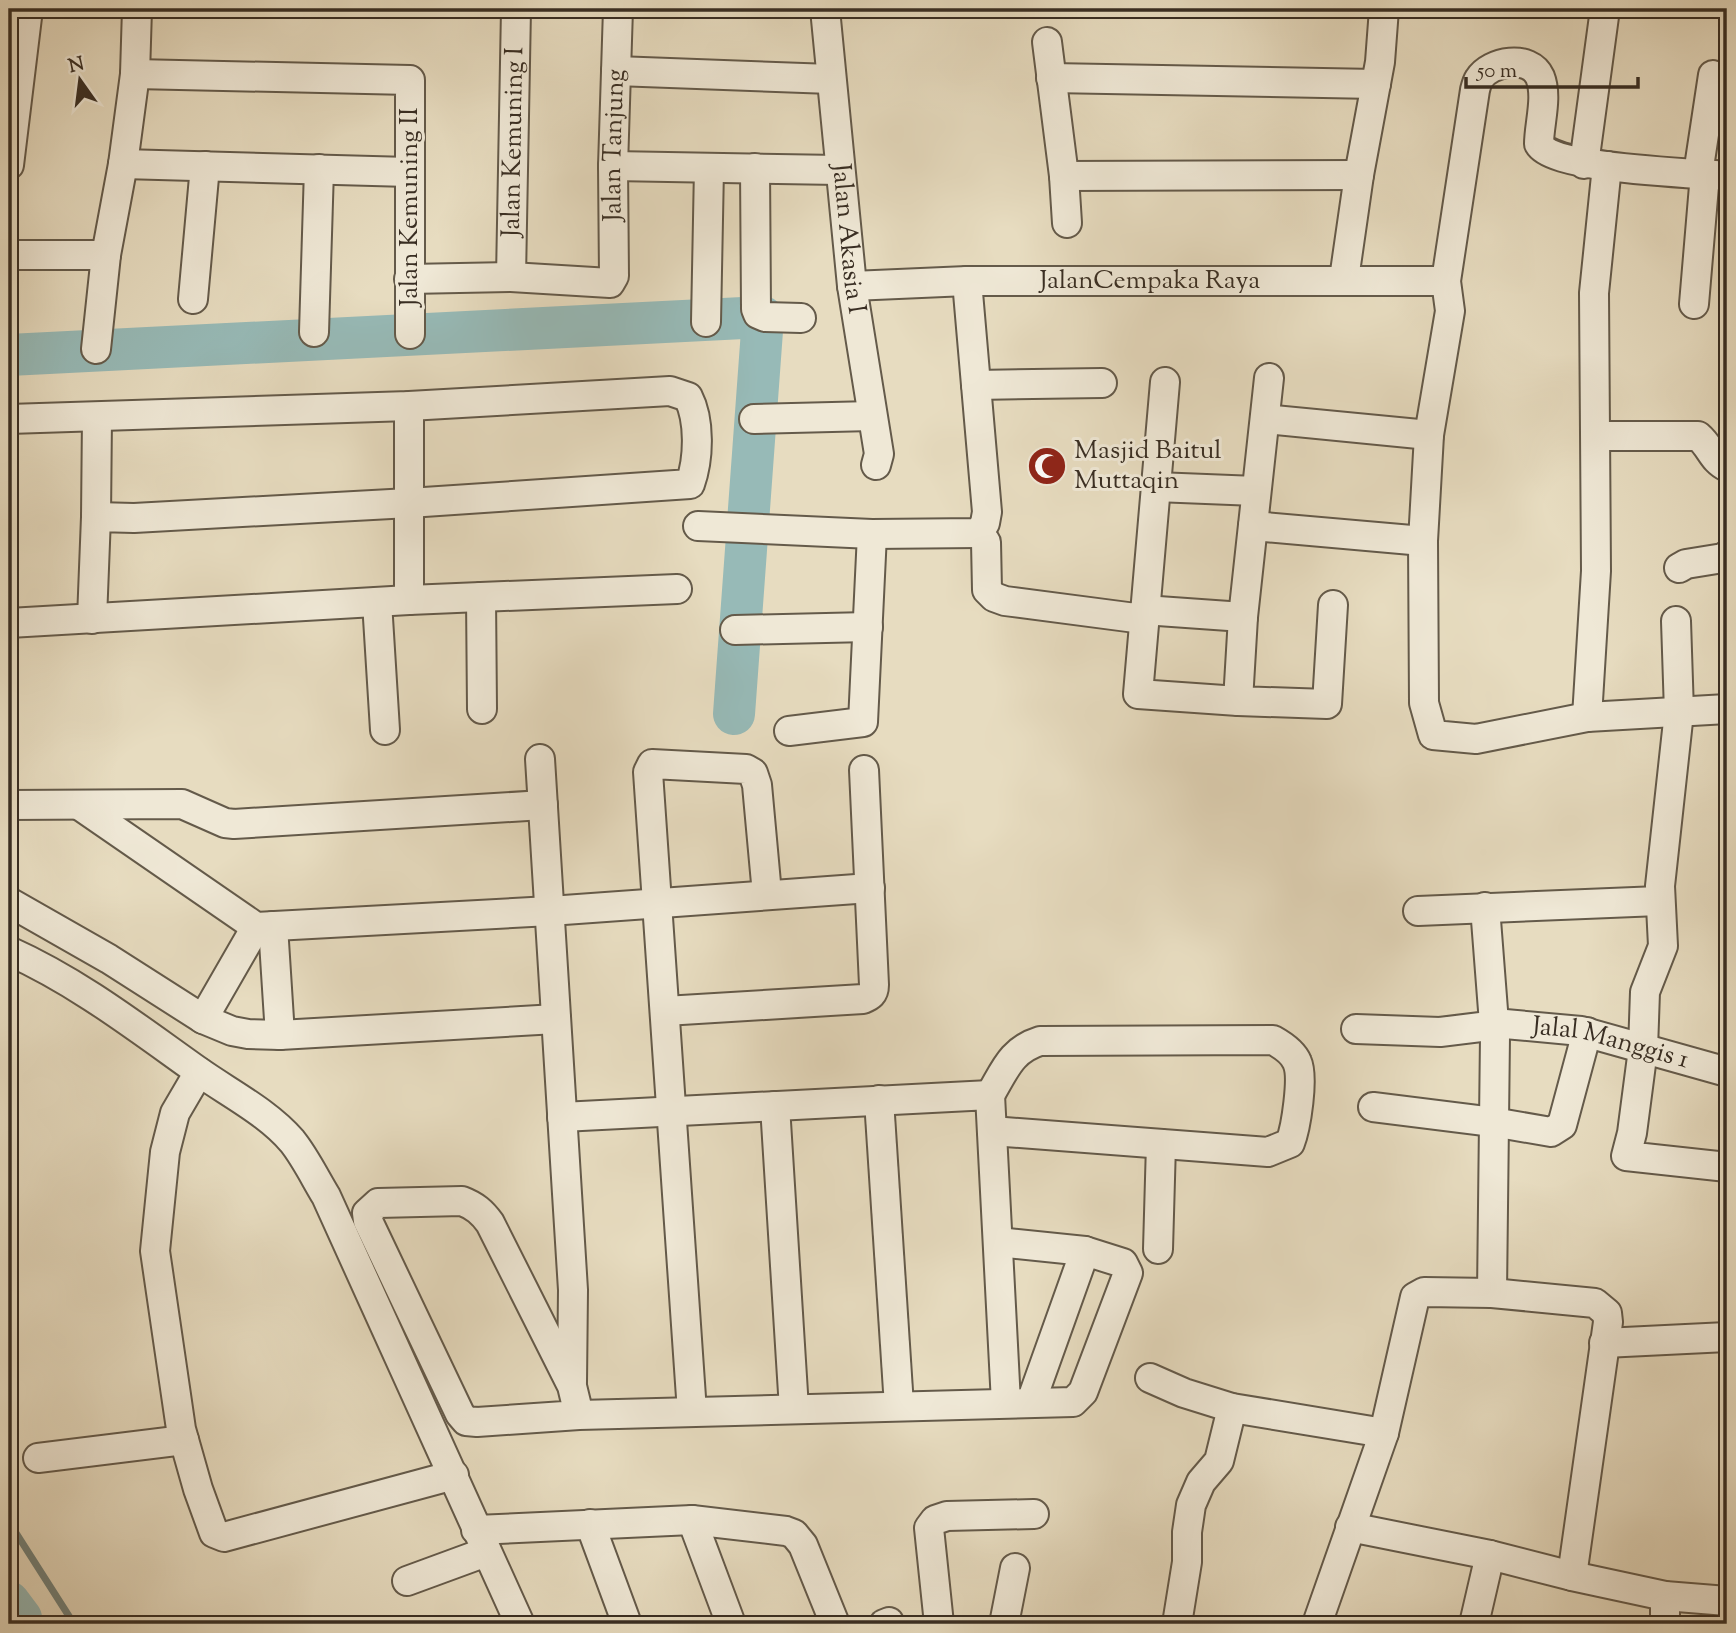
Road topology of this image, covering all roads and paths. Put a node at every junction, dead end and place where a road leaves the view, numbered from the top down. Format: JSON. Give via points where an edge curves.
{"nodes":[{"id":1,"x":28,"y":9,"type":"edge"},
{"id":2,"x":137,"y":9,"type":"edge"},
{"id":3,"x":516,"y":9,"type":"edge"},
{"id":4,"x":618,"y":9,"type":"edge"},
{"id":5,"x":825,"y":9,"type":"edge"},
{"id":6,"x":1384,"y":9,"type":"edge"},
{"id":7,"x":1605,"y":9,"type":"edge"},
{"id":8,"x":1046,"y":42,"type":"dead end"},
{"id":9,"x":616,"y":71,"type":"junction"},
{"id":10,"x":135,"y":74,"type":"junction"},
{"id":11,"x":1713,"y":75,"type":"dead end"},
{"id":12,"x":1051,"y":78,"type":"junction"},
{"id":13,"x":831,"y":79,"type":"junction"},
{"id":14,"x":1376,"y":84,"type":"junction"},
{"id":15,"x":123,"y":164,"type":"junction"},
{"id":16,"x":9,"y":165,"type":"edge"},
{"id":17,"x":1596,"y":165,"type":"junction"},
{"id":18,"x":205,"y":166,"type":"junction"},
{"id":19,"x":613,"y":166,"type":"junction"},
{"id":20,"x":709,"y":168,"type":"junction"},
{"id":21,"x":755,"y":168,"type":"junction"},
{"id":22,"x":319,"y":169,"type":"junction"},
{"id":23,"x":839,"y":170,"type":"junction"},
{"id":24,"x":409,"y":172,"type":"junction"},
{"id":25,"x":1359,"y":175,"type":"junction"},
{"id":26,"x":1710,"y":175,"type":"edge"},
{"id":27,"x":1063,"y":176,"type":"junction"},
{"id":28,"x":1067,"y":223,"type":"dead end"},
{"id":29,"x":9,"y":255,"type":"edge"},
{"id":30,"x":106,"y":255,"type":"junction"},
{"id":31,"x":511,"y":277,"type":"junction"},
{"id":32,"x":409,"y":279,"type":"junction"},
{"id":33,"x":1344,"y":279,"type":"junction"},
{"id":34,"x":967,"y":281,"type":"junction"},
{"id":35,"x":1446,"y":281,"type":"junction"},
{"id":36,"x":852,"y":286,"type":"junction"},
{"id":37,"x":193,"y":299,"type":"dead end"},
{"id":38,"x":1694,"y":304,"type":"dead end"},
{"id":39,"x":801,"y":317,"type":"dead end"},
{"id":40,"x":706,"y":322,"type":"dead end"},
{"id":41,"x":314,"y":332,"type":"dead end"},
{"id":42,"x":410,"y":334,"type":"dead end"},
{"id":43,"x":96,"y":349,"type":"dead end"},
{"id":44,"x":1269,"y":377,"type":"dead end"},
{"id":45,"x":1166,"y":382,"type":"dead end"},
{"id":46,"x":1102,"y":383,"type":"dead end"},
{"id":47,"x":976,"y":385,"type":"junction"},
{"id":48,"x":409,"y":406,"type":"junction"},
{"id":49,"x":872,"y":416,"type":"junction"},
{"id":50,"x":97,"y":417,"type":"junction"},
{"id":51,"x":9,"y":419,"type":"edge"},
{"id":52,"x":754,"y":419,"type":"dead end"},
{"id":53,"x":1265,"y":419,"type":"junction"},
{"id":54,"x":1429,"y":435,"type":"junction"},
{"id":55,"x":1597,"y":436,"type":"junction"},
{"id":56,"x":876,"y":465,"type":"dead end"},
{"id":57,"x":1727,"y":467,"type":"edge"},
{"id":58,"x":1156,"y":487,"type":"junction"},
{"id":59,"x":1256,"y":491,"type":"junction"},
{"id":60,"x":409,"y":503,"type":"junction"},
{"id":61,"x":96,"y":517,"type":"junction"},
{"id":62,"x":698,"y":526,"type":"dead end"},
{"id":63,"x":1253,"y":526,"type":"junction"},
{"id":64,"x":979,"y":533,"type":"junction"},
{"id":65,"x":872,"y":534,"type":"junction"},
{"id":66,"x":1423,"y":541,"type":"junction"},
{"id":67,"x":1727,"y":555,"type":"edge"},
{"id":68,"x":1679,"y":569,"type":"dead end"},
{"id":69,"x":677,"y":589,"type":"dead end"},
{"id":70,"x":481,"y":597,"type":"junction"},
{"id":71,"x":409,"y":600,"type":"junction"},
{"id":72,"x":377,"y":602,"type":"junction"},
{"id":73,"x":1333,"y":605,"type":"dead end"},
{"id":74,"x":1144,"y":614,"type":"junction"},
{"id":75,"x":1243,"y":617,"type":"junction"},
{"id":76,"x":92,"y":619,"type":"junction"},
{"id":77,"x":1676,"y":621,"type":"dead end"},
{"id":78,"x":9,"y":623,"type":"edge"},
{"id":79,"x":868,"y":627,"type":"junction"},
{"id":80,"x":735,"y":630,"type":"dead end"},
{"id":81,"x":1238,"y":701,"type":"junction"},
{"id":82,"x":482,"y":709,"type":"dead end"},
{"id":83,"x":1727,"y":709,"type":"edge"},
{"id":84,"x":1679,"y":712,"type":"junction"},
{"id":85,"x":1587,"y":717,"type":"junction"},
{"id":86,"x":385,"y":730,"type":"dead end"},
{"id":87,"x":789,"y":731,"type":"dead end"},
{"id":88,"x":540,"y":759,"type":"dead end"},
{"id":89,"x":864,"y":770,"type":"dead end"},
{"id":90,"x":9,"y":804,"type":"edge"},
{"id":91,"x":79,"y":804,"type":"junction"},
{"id":92,"x":543,"y":805,"type":"junction"},
{"id":93,"x":870,"y":888,"type":"junction"},
{"id":94,"x":767,"y":894,"type":"junction"},
{"id":95,"x":1659,"y":901,"type":"junction"},
{"id":96,"x":9,"y":902,"type":"edge"},
{"id":97,"x":656,"y":903,"type":"junction"},
{"id":98,"x":1485,"y":907,"type":"junction"},
{"id":99,"x":550,"y":911,"type":"junction"},
{"id":100,"x":1418,"y":911,"type":"dead end"},
{"id":101,"x":264,"y":926,"type":"junction"},
{"id":102,"x":9,"y":951,"type":"edge"},
{"id":103,"x":665,"y":1011,"type":"junction"},
{"id":104,"x":203,"y":1019,"type":"junction"},
{"id":105,"x":556,"y":1019,"type":"junction"},
{"id":106,"x":1494,"y":1025,"type":"junction"},
{"id":107,"x":1356,"y":1030,"type":"dead end"},
{"id":108,"x":1587,"y":1032,"type":"junction"},
{"id":109,"x":280,"y":1035,"type":"junction"},
{"id":110,"x":1643,"y":1049,"type":"junction"},
{"id":111,"x":199,"y":1072,"type":"junction"},
{"id":112,"x":1727,"y":1072,"type":"edge"},
{"id":113,"x":990,"y":1095,"type":"junction"},
{"id":114,"x":879,"y":1100,"type":"junction"},
{"id":115,"x":775,"y":1106,"type":"junction"},
{"id":116,"x":1373,"y":1107,"type":"dead end"},
{"id":117,"x":671,"y":1111,"type":"junction"},
{"id":118,"x":562,"y":1117,"type":"junction"},
{"id":119,"x":1493,"y":1122,"type":"junction"},
{"id":120,"x":992,"y":1131,"type":"junction"},
{"id":121,"x":1161,"y":1144,"type":"junction"},
{"id":122,"x":1727,"y":1167,"type":"edge"},
{"id":123,"x":998,"y":1242,"type":"junction"},
{"id":124,"x":1158,"y":1249,"type":"dead end"},
{"id":125,"x":1085,"y":1251,"type":"junction"},
{"id":126,"x":1492,"y":1293,"type":"junction"},
{"id":127,"x":1727,"y":1337,"type":"edge"},
{"id":128,"x":1604,"y":1343,"type":"junction"},
{"id":129,"x":1150,"y":1378,"type":"dead end"},
{"id":130,"x":572,"y":1386,"type":"junction"},
{"id":131,"x":1018,"y":1403,"type":"junction"},
{"id":132,"x":899,"y":1406,"type":"junction"},
{"id":133,"x":1232,"y":1408,"type":"junction"},
{"id":134,"x":794,"y":1409,"type":"junction"},
{"id":135,"x":692,"y":1412,"type":"junction"},
{"id":136,"x":579,"y":1415,"type":"junction"},
{"id":137,"x":1384,"y":1433,"type":"junction"},
{"id":138,"x":184,"y":1440,"type":"junction"},
{"id":139,"x":38,"y":1458,"type":"dead end"},
{"id":140,"x":454,"y":1475,"type":"junction"},
{"id":141,"x":1034,"y":1514,"type":"dead end"},
{"id":142,"x":692,"y":1520,"type":"junction"},
{"id":143,"x":590,"y":1524,"type":"junction"},
{"id":144,"x":1350,"y":1527,"type":"junction"},
{"id":145,"x":481,"y":1541,"type":"junction"},
{"id":146,"x":1490,"y":1555,"type":"junction"},
{"id":147,"x":1015,"y":1568,"type":"dead end"},
{"id":148,"x":1572,"y":1576,"type":"junction"},
{"id":149,"x":407,"y":1581,"type":"dead end"},
{"id":150,"x":1665,"y":1596,"type":"junction"},
{"id":151,"x":1727,"y":1601,"type":"edge"},
{"id":152,"x":520,"y":1624,"type":"edge"},
{"id":153,"x":627,"y":1624,"type":"edge"},
{"id":154,"x":731,"y":1624,"type":"edge"},
{"id":155,"x":835,"y":1624,"type":"edge"},
{"id":156,"x":939,"y":1624,"type":"edge"},
{"id":157,"x":1004,"y":1624,"type":"edge"},
{"id":158,"x":1177,"y":1624,"type":"edge"},
{"id":159,"x":1317,"y":1624,"type":"edge"},
{"id":160,"x":1474,"y":1624,"type":"edge"},
{"id":161,"x":1665,"y":1624,"type":"edge"}],
"edges":[{"from":1,"to":16,"type":"street"},
{"from":2,"to":10,"type":"street"},
{"from":3,"to":31,"type":"street","name":"Jalan Kemuning I"},
{"from":4,"to":9,"type":"street","name":"Jalan Tanjung"},
{"from":5,"to":13,"type":"street","name":"Jalan Akasia I"},
{"from":6,"to":14,"type":"street"},
{"from":7,"to":17,"type":"street"},
{"from":8,"to":12,"type":"street"},
{"from":9,"to":13,"type":"street"},
{"from":9,"to":19,"type":"street","name":"Jalan Tanjung"},
{"from":10,"to":15,"type":"street"},
{"from":10,"to":24,"type":"street","name":"Jalan Kemuning II","via":[[410,80]]},
{"from":11,"to":26,"type":"street"},
{"from":12,"to":14,"type":"street"},
{"from":12,"to":27,"type":"street"},
{"from":13,"to":23,"type":"street","name":"Jalan Akasia I"},
{"from":14,"to":25,"type":"street"},
{"from":15,"to":18,"type":"street"},
{"from":15,"to":30,"type":"street"},
{"from":17,"to":26,"type":"street"},
{"from":17,"to":35,"type":"street","via":[[1540,147],[1542,91],[1534,69],[1504,63],[1485,73],[1475,90]]},
{"from":17,"to":55,"type":"street"},
{"from":18,"to":22,"type":"street"},
{"from":18,"to":37,"type":"street"},
{"from":19,"to":20,"type":"street"},
{"from":19,"to":31,"type":"street","name":"Jalan Tanjung","via":[[614,276],[610,283]]},
{"from":20,"to":21,"type":"street"},
{"from":20,"to":40,"type":"street"},
{"from":21,"to":23,"type":"street"},
{"from":21,"to":39,"type":"street","via":[[756,309],[765,317]]},
{"from":22,"to":24,"type":"street"},
{"from":22,"to":41,"type":"street"},
{"from":23,"to":36,"type":"street","name":"Jalan Akasia I"},
{"from":24,"to":32,"type":"street","name":"Jalan Kemuning II"},
{"from":25,"to":27,"type":"street"},
{"from":25,"to":33,"type":"street"},
{"from":26,"to":38,"type":"street"},
{"from":27,"to":28,"type":"street"},
{"from":29,"to":30,"type":"street"},
{"from":30,"to":43,"type":"street"},
{"from":31,"to":32,"type":"street"},
{"from":32,"to":42,"type":"street","name":"Jalan Kemuning II"},
{"from":33,"to":34,"type":"street","name":"JalanCempaka Raya"},
{"from":33,"to":35,"type":"street","name":"JalanCempaka Raya"},
{"from":34,"to":36,"type":"street","name":"JalanCempaka Raya"},
{"from":34,"to":47,"type":"street"},
{"from":35,"to":54,"type":"street","via":[[1450,311]]},
{"from":36,"to":49,"type":"street","name":"Jalan Akasia I"},
{"from":44,"to":53,"type":"street"},
{"from":45,"to":58,"type":"street"},
{"from":46,"to":47,"type":"street"},
{"from":47,"to":64,"type":"street","via":[[986,512]]},
{"from":48,"to":50,"type":"street"},
{"from":48,"to":60,"type":"street"},
{"from":48,"to":60,"type":"street","via":[[670,391],[688,397],[695,410],[696,452],[690,484]]},
{"from":49,"to":52,"type":"street"},
{"from":49,"to":56,"type":"street","name":"Jalan Akasia I","via":[[879,454]]},
{"from":50,"to":51,"type":"street"},
{"from":50,"to":61,"type":"street"},
{"from":53,"to":54,"type":"street"},
{"from":53,"to":59,"type":"street"},
{"from":54,"to":66,"type":"street"},
{"from":55,"to":57,"type":"street","via":[[1698,436],[1716,461]]},
{"from":55,"to":85,"type":"street","via":[[1596,571]]},
{"from":58,"to":59,"type":"street"},
{"from":58,"to":74,"type":"street"},
{"from":59,"to":63,"type":"street"},
{"from":60,"to":61,"type":"street"},
{"from":60,"to":71,"type":"street"},
{"from":61,"to":76,"type":"street"},
{"from":62,"to":65,"type":"street"},
{"from":63,"to":66,"type":"street"},
{"from":63,"to":75,"type":"street"},
{"from":64,"to":65,"type":"street"},
{"from":64,"to":74,"type":"street","via":[[986,542],[986,579],[994,597]]},
{"from":65,"to":79,"type":"street"},
{"from":66,"to":85,"type":"street","via":[[1424,703],[1433,736],[1476,739]]},
{"from":67,"to":68,"type":"street"},
{"from":69,"to":70,"type":"street"},
{"from":70,"to":71,"type":"street"},
{"from":70,"to":82,"type":"street"},
{"from":71,"to":72,"type":"street"},
{"from":72,"to":76,"type":"street"},
{"from":72,"to":86,"type":"street"},
{"from":73,"to":81,"type":"street","via":[[1327,704]]},
{"from":74,"to":75,"type":"street"},
{"from":74,"to":81,"type":"street","via":[[1138,694]]},
{"from":75,"to":81,"type":"street"},
{"from":76,"to":78,"type":"street"},
{"from":77,"to":84,"type":"street"},
{"from":79,"to":80,"type":"street"},
{"from":79,"to":87,"type":"street","via":[[863,722]]},
{"from":83,"to":84,"type":"street"},
{"from":84,"to":85,"type":"street"},
{"from":84,"to":95,"type":"street"},
{"from":88,"to":92,"type":"street"},
{"from":89,"to":93,"type":"street"},
{"from":90,"to":91,"type":"street"},
{"from":91,"to":92,"type":"street","via":[[182,804],[234,824]]},
{"from":91,"to":101,"type":"street"},
{"from":92,"to":99,"type":"street"},
{"from":93,"to":94,"type":"street"},
{"from":93,"to":103,"type":"street","via":[[874,985],[870,996]]},
{"from":94,"to":97,"type":"street"},
{"from":94,"to":97,"type":"street","via":[[753,773],[657,763],[648,772]]},
{"from":95,"to":98,"type":"street"},
{"from":95,"to":110,"type":"street","via":[[1663,946],[1645,992]]},
{"from":96,"to":104,"type":"street"},
{"from":97,"to":99,"type":"street"},
{"from":97,"to":103,"type":"street"},
{"from":98,"to":100,"type":"street"},
{"from":98,"to":106,"type":"street"},
{"from":99,"to":101,"type":"street"},
{"from":99,"to":105,"type":"street"},
{"from":101,"to":104,"type":"street"},
{"from":101,"to":109,"type":"street"},
{"from":102,"to":111,"type":"street","via":[[100,1000]]},
{"from":103,"to":117,"type":"street"},
{"from":104,"to":109,"type":"street","via":[[232,1031]]},
{"from":105,"to":109,"type":"street"},
{"from":105,"to":118,"type":"street"},
{"from":106,"to":107,"type":"street","name":"Jalal Manggis 1","via":[[1440,1032]]},
{"from":106,"to":108,"type":"street","name":"Jalal Manggis 1"},
{"from":106,"to":119,"type":"street"},
{"from":108,"to":110,"type":"street","name":"Jalal Manggis 1"},
{"from":108,"to":119,"type":"street","via":[[1557,1130]]},
{"from":110,"to":112,"type":"street","name":"Jalal Manggis 1"},
{"from":110,"to":122,"type":"street","via":[[1626,1156]]},
{"from":111,"to":138,"type":"street","via":[[175,1113],[165,1152],[155,1251]]},
{"from":111,"to":140,"type":"street","via":[[264,1116],[292,1142],[326,1196]]},
{"from":113,"to":114,"type":"street"},
{"from":113,"to":120,"type":"street"},
{"from":113,"to":121,"type":"street","via":[[1013,1056],[1040,1041],[1273,1040],[1297,1062],[1296,1129],[1290,1143],[1268,1152]]},
{"from":114,"to":115,"type":"street"},
{"from":114,"to":132,"type":"street"},
{"from":115,"to":117,"type":"street"},
{"from":115,"to":134,"type":"street"},
{"from":116,"to":119,"type":"street"},
{"from":117,"to":118,"type":"street"},
{"from":117,"to":135,"type":"street"},
{"from":118,"to":130,"type":"street","via":[[573,1290]]},
{"from":119,"to":126,"type":"street"},
{"from":120,"to":121,"type":"street"},
{"from":120,"to":123,"type":"street"},
{"from":121,"to":124,"type":"street"},
{"from":123,"to":125,"type":"street"},
{"from":123,"to":131,"type":"street"},
{"from":125,"to":131,"type":"street"},
{"from":125,"to":131,"type":"street","via":[[1123,1263],[1128,1273],[1079,1399],[1065,1404]]},
{"from":126,"to":128,"type":"street","via":[[1595,1303],[1607,1313]]},
{"from":126,"to":137,"type":"street","via":[[1424,1292],[1415,1297]]},
{"from":127,"to":128,"type":"street"},
{"from":128,"to":148,"type":"street"},
{"from":129,"to":133,"type":"street"},
{"from":130,"to":136,"type":"street"},
{"from":130,"to":136,"type":"street","via":[[483,1213],[462,1201],[373,1206],[368,1221],[460,1414],[477,1422]]},
{"from":131,"to":132,"type":"street"},
{"from":132,"to":134,"type":"street"},
{"from":133,"to":137,"type":"street"},
{"from":133,"to":158,"type":"street","via":[[1219,1461],[1191,1505]]},
{"from":134,"to":135,"type":"street"},
{"from":135,"to":136,"type":"street"},
{"from":137,"to":144,"type":"street"},
{"from":138,"to":139,"type":"street"},
{"from":138,"to":140,"type":"street","via":[[210,1524],[214,1533],[223,1537]]},
{"from":140,"to":145,"type":"street"},
{"from":141,"to":156,"type":"street","via":[[935,1520],[929,1538]]},
{"from":142,"to":143,"type":"street"},
{"from":142,"to":154,"type":"street"},
{"from":142,"to":155,"type":"street","via":[[794,1534],[803,1545]]},
{"from":143,"to":145,"type":"street"},
{"from":143,"to":153,"type":"street"},
{"from":144,"to":146,"type":"street"},
{"from":144,"to":159,"type":"street"},
{"from":145,"to":149,"type":"street"},
{"from":145,"to":152,"type":"street"},
{"from":146,"to":148,"type":"street"},
{"from":146,"to":160,"type":"street"},
{"from":147,"to":157,"type":"street"},
{"from":148,"to":150,"type":"street"},
{"from":150,"to":151,"type":"street"},
{"from":150,"to":161,"type":"street"}]}
